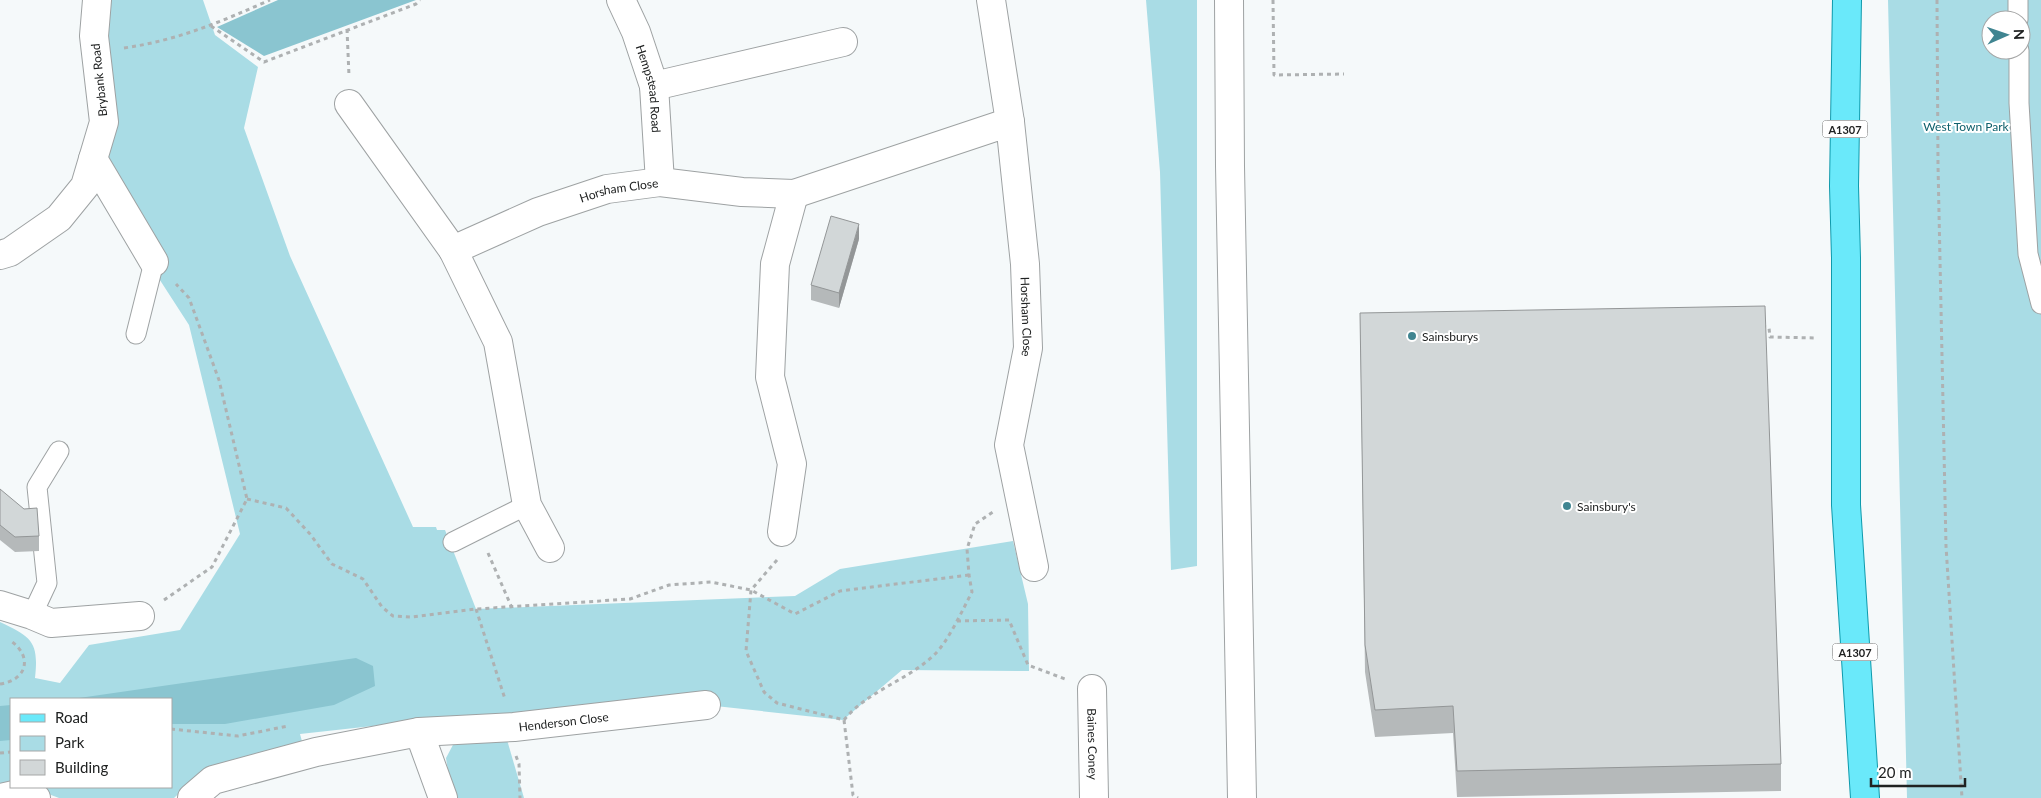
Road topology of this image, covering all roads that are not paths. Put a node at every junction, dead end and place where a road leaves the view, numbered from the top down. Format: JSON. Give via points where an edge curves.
{"nodes":[{"id":1,"x":97,"y":0,"type":"edge"},
{"id":2,"x":620,"y":0,"type":"edge"},
{"id":3,"x":991,"y":0,"type":"edge"},
{"id":4,"x":1229,"y":0,"type":"edge"},
{"id":5,"x":1847,"y":0,"type":"edge"},
{"id":6,"x":843,"y":42,"type":"dead end"},
{"id":7,"x":2019,"y":60,"type":"edge"},
{"id":8,"x":654,"y":86,"type":"junction"},
{"id":9,"x":350,"y":104,"type":"road end"},
{"id":10,"x":1010,"y":122,"type":"junction"},
{"id":11,"x":93,"y":158,"type":"junction"},
{"id":12,"x":660,"y":182,"type":"junction"},
{"id":13,"x":794,"y":194,"type":"junction"},
{"id":14,"x":454,"y":250,"type":"junction"},
{"id":15,"x":0,"y":255,"type":"edge"},
{"id":16,"x":154,"y":262,"type":"joint"},
{"id":17,"x":2041,"y":304,"type":"edge"},
{"id":18,"x":136,"y":334,"type":"dead end"},
{"id":19,"x":59,"y":451,"type":"dead end"},
{"id":20,"x":527,"y":505,"type":"junction"},
{"id":21,"x":782,"y":532,"type":"road end"},
{"id":22,"x":453,"y":542,"type":"dead end"},
{"id":23,"x":550,"y":548,"type":"dead end"},
{"id":24,"x":1034,"y":567,"type":"dead end"},
{"id":25,"x":0,"y":605,"type":"edge"},
{"id":26,"x":32,"y":615,"type":"junction"},
{"id":27,"x":140,"y":616,"type":"road end"},
{"id":28,"x":1092,"y":690,"type":"road end"},
{"id":29,"x":706,"y":705,"type":"dead end"},
{"id":30,"x":419,"y":732,"type":"junction"},
{"id":31,"x":0,"y":798,"type":"edge"},
{"id":32,"x":36,"y":798,"type":"edge"},
{"id":33,"x":192,"y":798,"type":"edge"},
{"id":34,"x":443,"y":798,"type":"edge"},
{"id":35,"x":1094,"y":798,"type":"edge"},
{"id":36,"x":1242,"y":798,"type":"edge"},
{"id":37,"x":1865,"y":798,"type":"edge"}],
"edges":[{"from":1,"to":11,"type":"street","name":"Brybank Road","via":[[94,36],[104,122]]},
{"from":2,"to":8,"type":"street","name":"Hempstead Road","via":[[636,32]]},
{"from":3,"to":10,"type":"street","name":"Horsham Close"},
{"from":4,"to":36,"type":"street"},
{"from":5,"to":37,"type":"main road","number":"A1307","via":[[1844,186],[1846,505]]},
{"from":6,"to":8,"type":"street"},
{"from":7,"to":17,"type":"lane","via":[[2028,254]]},
{"from":8,"to":12,"type":"street","name":"Hempstead Road"},
{"from":9,"to":14,"type":"street"},
{"from":10,"to":13,"type":"street","name":"Horsham Close"},
{"from":10,"to":24,"type":"street","name":"Horsham Close","via":[[1025,264],[1028,348],[1009,445]]},
{"from":11,"to":15,"type":"street","name":"Brybank Road","via":[[85,186],[60,218],[10,252]]},
{"from":11,"to":16,"type":"street"},
{"from":12,"to":13,"type":"street","name":"Horsham Close","via":[[742,192]]},
{"from":12,"to":14,"type":"street","name":"Horsham Close","via":[[607,189],[538,212]]},
{"from":13,"to":21,"type":"street","via":[[774,264],[770,377],[792,464]]},
{"from":14,"to":20,"type":"street","via":[[498,342]]},
{"from":16,"to":18,"type":"lane"},
{"from":19,"to":26,"type":"lane","via":[[37,487],[47,583]]},
{"from":20,"to":22,"type":"lane"},
{"from":20,"to":23,"type":"street"},
{"from":25,"to":26,"type":"street"},
{"from":26,"to":27,"type":"street","via":[[51,623]]},
{"from":28,"to":35,"type":"street","name":"Baines Coney"},
{"from":29,"to":30,"type":"street","name":"Henderson Close","via":[[511,727]]},
{"from":30,"to":33,"type":"street","name":"Henderson Close","via":[[316,752],[213,780]]},
{"from":30,"to":34,"type":"street"},
{"from":31,"to":32,"type":"street","via":[[23,793]]}]}
